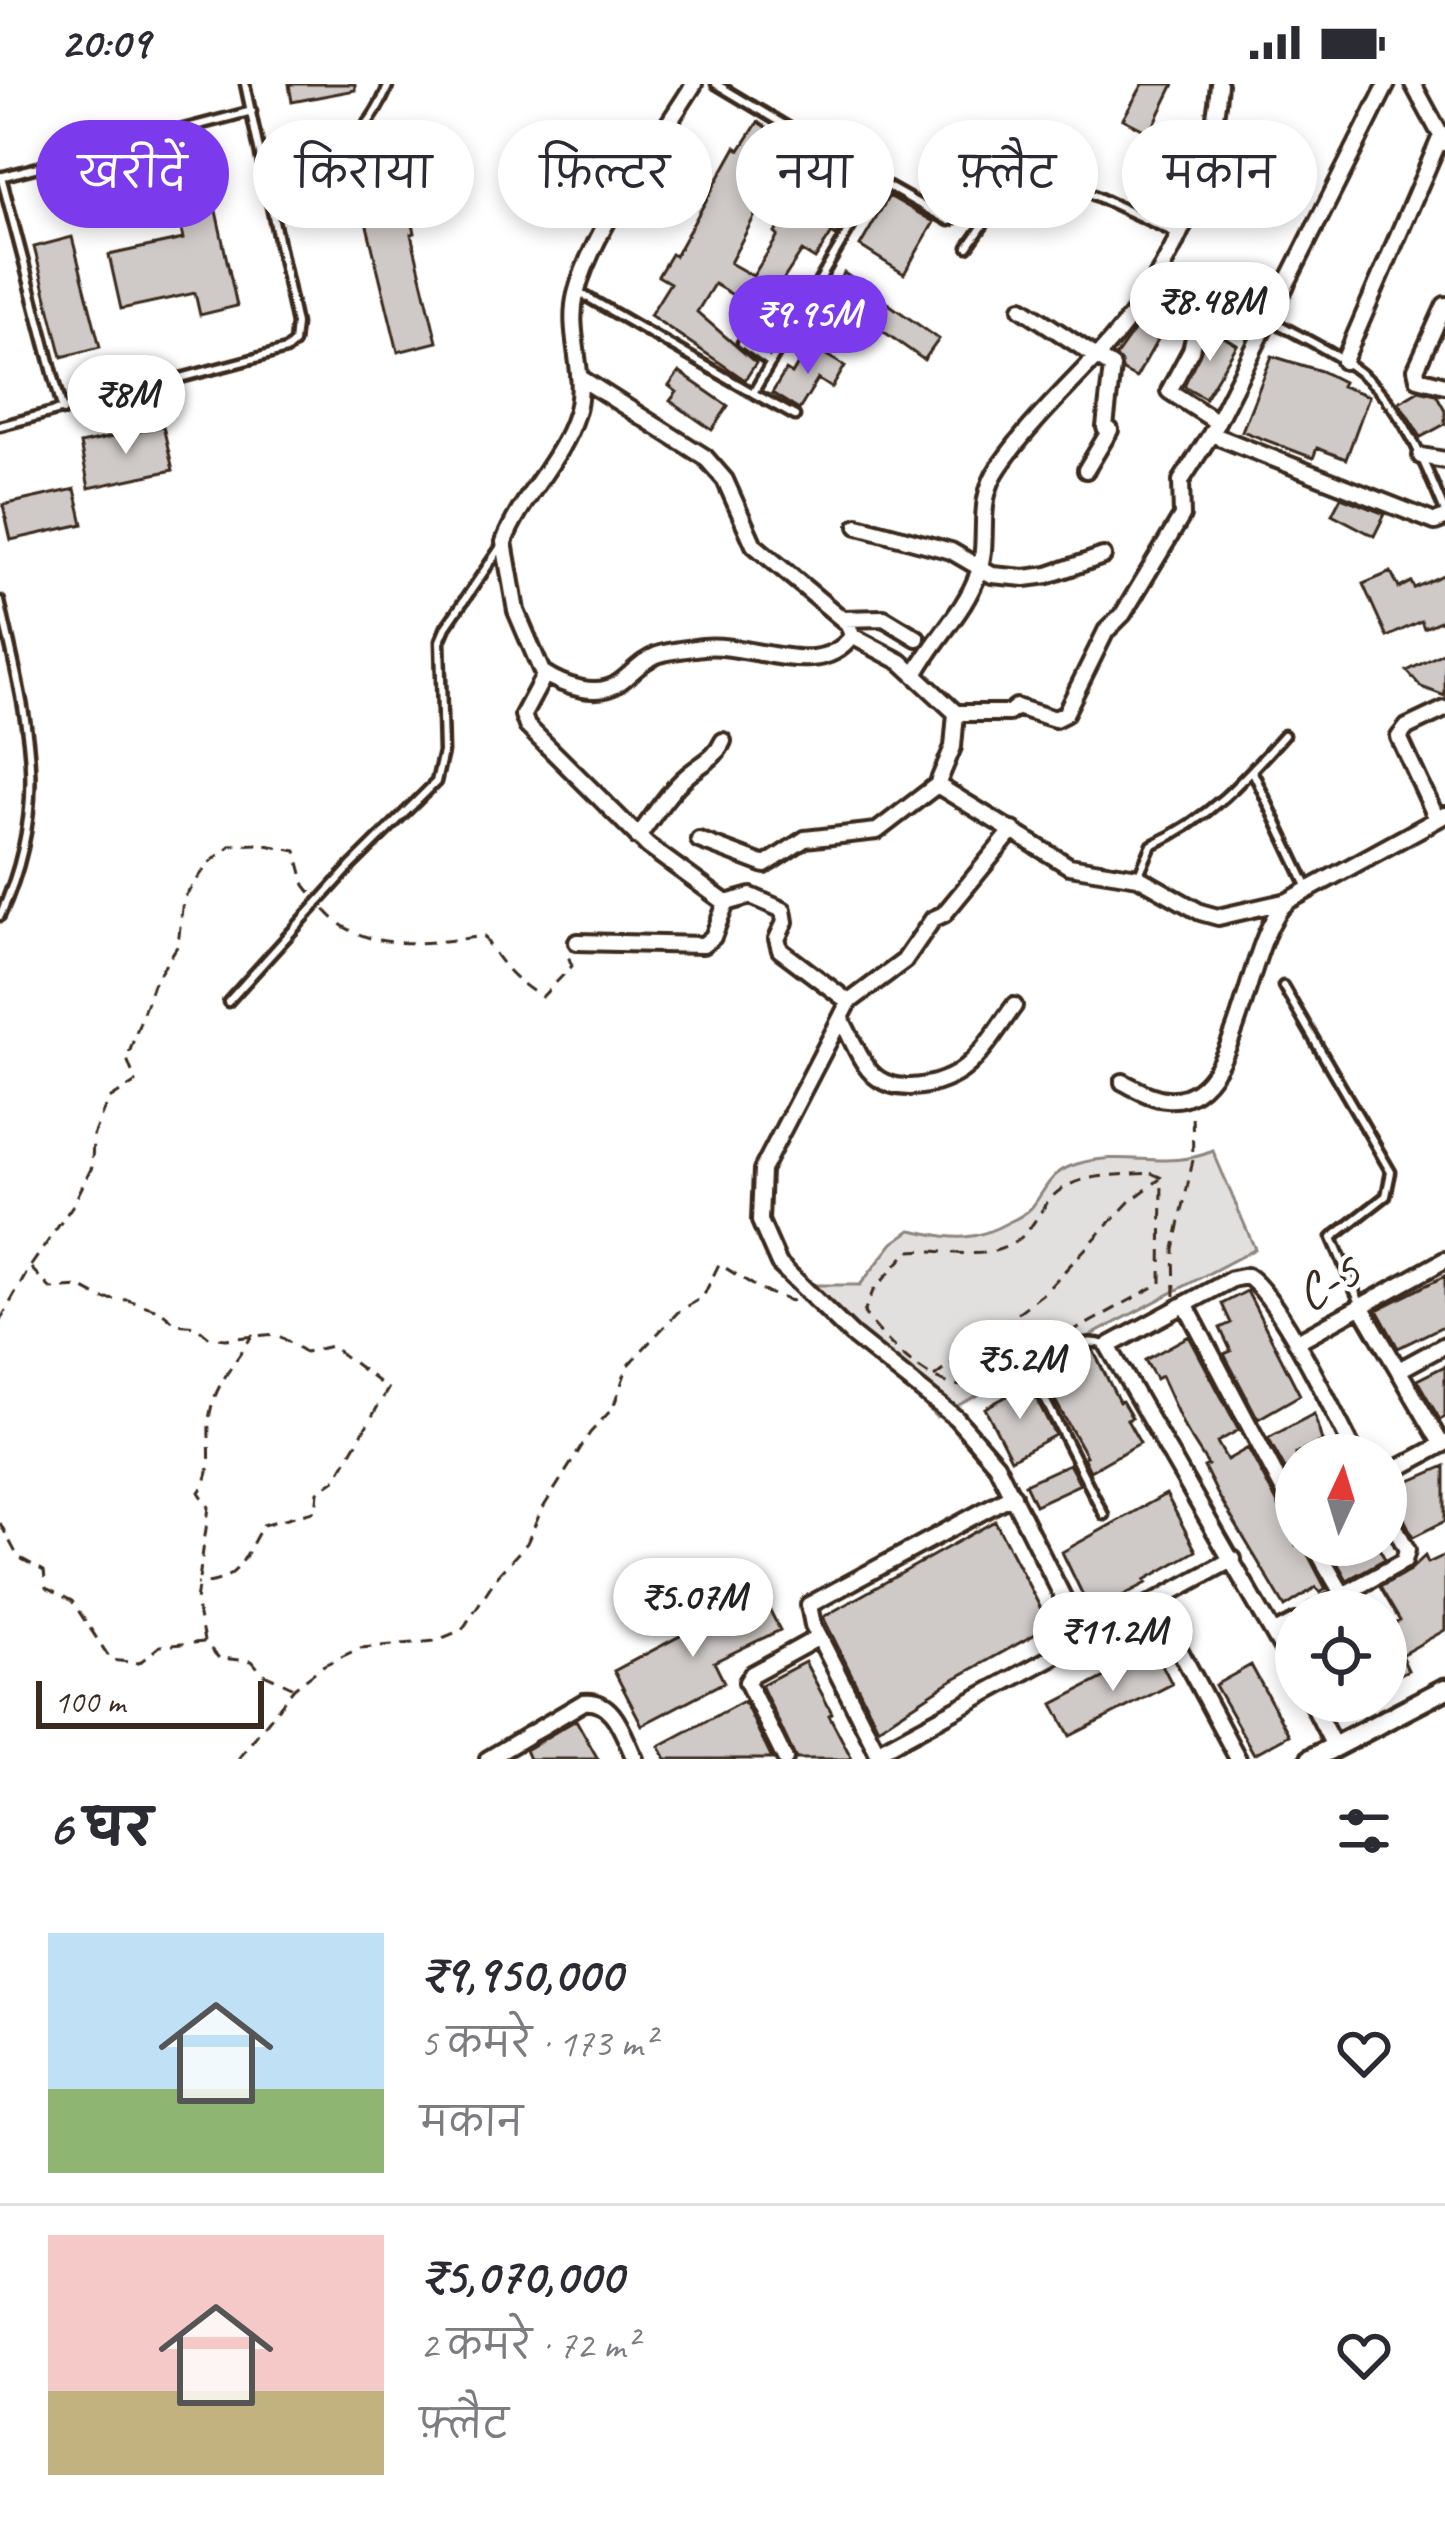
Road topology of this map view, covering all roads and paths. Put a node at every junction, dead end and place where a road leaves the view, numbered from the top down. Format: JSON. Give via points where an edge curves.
{"nodes":[{"id":1,"x":245,"y":84,"type":"edge"},
{"id":2,"x":389,"y":84,"type":"edge"},
{"id":3,"x":694,"y":84,"type":"edge"},
{"id":4,"x":716,"y":84,"type":"edge"},
{"id":5,"x":1219,"y":84,"type":"edge"},
{"id":6,"x":1387,"y":84,"type":"edge"},
{"id":7,"x":1413,"y":84,"type":"edge"},
{"id":8,"x":252,"y":111,"type":"junction"},
{"id":9,"x":254,"y":120,"type":"edge"},
{"id":10,"x":372,"y":120,"type":"edge"},
{"id":11,"x":776,"y":120,"type":"edge"},
{"id":12,"x":1443,"y":140,"type":"edge"},
{"id":13,"x":1,"y":177,"type":"edge"},
{"id":14,"x":894,"y":190,"type":"edge"},
{"id":15,"x":1098,"y":197,"type":"edge"},
{"id":16,"x":274,"y":228,"type":"edge"},
{"id":17,"x":851,"y":228,"type":"edge"},
{"id":18,"x":1178,"y":234,"type":"junction"},
{"id":19,"x":968,"y":247,"type":"dead end"},
{"id":20,"x":577,"y":291,"type":"junction"},
{"id":21,"x":1142,"y":298,"type":"junction"},
{"id":22,"x":1445,"y":304,"type":"edge"},
{"id":23,"x":1022,"y":308,"type":"dead end"},
{"id":24,"x":802,"y":312,"type":"junction"},
{"id":25,"x":1272,"y":320,"type":"junction"},
{"id":26,"x":1196,"y":330,"type":"junction"},
{"id":27,"x":742,"y":343,"type":"dead end"},
{"id":28,"x":847,"y":344,"type":"dead end"},
{"id":29,"x":1096,"y":356,"type":"junction"},
{"id":30,"x":1344,"y":361,"type":"junction"},
{"id":31,"x":771,"y":364,"type":"junction"},
{"id":32,"x":579,"y":377,"type":"junction"},
{"id":33,"x":1445,"y":385,"type":"edge"},
{"id":34,"x":753,"y":393,"type":"junction"},
{"id":35,"x":63,"y":411,"type":"junction"},
{"id":36,"x":795,"y":416,"type":"dead end"},
{"id":37,"x":0,"y":426,"type":"edge"},
{"id":38,"x":1214,"y":428,"type":"junction"},
{"id":39,"x":1421,"y":456,"type":"junction"},
{"id":40,"x":1445,"y":460,"type":"edge"},
{"id":41,"x":1086,"y":470,"type":"dead end"},
{"id":42,"x":1445,"y":515,"type":"edge"},
{"id":43,"x":858,"y":526,"type":"dead end"},
{"id":44,"x":504,"y":542,"type":"junction"},
{"id":45,"x":1103,"y":556,"type":"dead end"},
{"id":46,"x":981,"y":568,"type":"junction"},
{"id":47,"x":0,"y":601,"type":"edge"},
{"id":48,"x":842,"y":620,"type":"junction"},
{"id":49,"x":852,"y":636,"type":"junction"},
{"id":50,"x":917,"y":638,"type":"dead end"},
{"id":51,"x":545,"y":674,"type":"junction"},
{"id":52,"x":915,"y":675,"type":"junction"},
{"id":53,"x":1445,"y":709,"type":"edge"},
{"id":54,"x":956,"y":713,"type":"junction"},
{"id":55,"x":1284,"y":735,"type":"dead end"},
{"id":56,"x":723,"y":741,"type":"dead end"},
{"id":57,"x":1252,"y":770,"type":"junction"},
{"id":58,"x":938,"y":785,"type":"junction"},
{"id":59,"x":1441,"y":817,"type":"edge"},
{"id":60,"x":1012,"y":830,"type":"junction"},
{"id":61,"x":638,"y":837,"type":"junction"},
{"id":62,"x":699,"y":840,"type":"dead end"},
{"id":63,"x":1138,"y":877,"type":"junction"},
{"id":64,"x":1309,"y":890,"type":"junction"},
{"id":65,"x":1288,"y":901,"type":"junction"},
{"id":66,"x":319,"y":903,"type":"junction"},
{"id":67,"x":726,"y":903,"type":"junction"},
{"id":68,"x":0,"y":916,"type":"edge"},
{"id":69,"x":577,"y":942,"type":"joint"},
{"id":70,"x":1282,"y":986,"type":"dead end"},
{"id":71,"x":228,"y":1002,"type":"dead end"},
{"id":72,"x":849,"y":1002,"type":"junction"},
{"id":73,"x":1014,"y":1006,"type":"dead end"},
{"id":74,"x":841,"y":1019,"type":"junction"},
{"id":75,"x":1123,"y":1082,"type":"dead end"},
{"id":76,"x":1195,"y":1093,"type":"junction"},
{"id":77,"x":1162,"y":1178,"type":"junction"},
{"id":78,"x":1445,"y":1260,"type":"edge"},
{"id":79,"x":30,"y":1267,"type":"junction"},
{"id":80,"x":1161,"y":1283,"type":"junction"},
{"id":81,"x":1175,"y":1287,"type":"junction"},
{"id":82,"x":809,"y":1294,"type":"junction"},
{"id":83,"x":1361,"y":1306,"type":"junction"},
{"id":84,"x":1180,"y":1307,"type":"junction"},
{"id":85,"x":0,"y":1321,"type":"edge"},
{"id":86,"x":254,"y":1334,"type":"junction"},
{"id":87,"x":1296,"y":1342,"type":"junction"},
{"id":88,"x":1445,"y":1345,"type":"edge"},
{"id":89,"x":1108,"y":1346,"type":"junction"},
{"id":90,"x":1399,"y":1370,"type":"junction"},
{"id":91,"x":932,"y":1378,"type":"junction"},
{"id":92,"x":1345,"y":1434,"type":"edge"},
{"id":93,"x":1443,"y":1444,"type":"edge"},
{"id":94,"x":1407,"y":1464,"type":"edge"},
{"id":95,"x":1275,"y":1477,"type":"edge"},
{"id":96,"x":1012,"y":1495,"type":"junction"},
{"id":97,"x":1103,"y":1515,"type":"dead end"},
{"id":98,"x":0,"y":1522,"type":"edge"},
{"id":99,"x":1233,"y":1559,"type":"junction"},
{"id":100,"x":1396,"y":1566,"type":"edge"},
{"id":101,"x":197,"y":1584,"type":"junction"},
{"id":102,"x":1351,"y":1590,"type":"edge"},
{"id":103,"x":1155,"y":1604,"type":"junction"},
{"id":104,"x":1275,"y":1634,"type":"edge"},
{"id":105,"x":819,"y":1637,"type":"junction"},
{"id":106,"x":1085,"y":1641,"type":"junction"},
{"id":107,"x":204,"y":1642,"type":"junction"},
{"id":108,"x":294,"y":1688,"type":"junction"},
{"id":109,"x":1445,"y":1689,"type":"edge"},
{"id":110,"x":1322,"y":1722,"type":"edge"},
{"id":111,"x":1334,"y":1746,"type":"junction"},
{"id":112,"x":879,"y":1755,"type":"edge"},
{"id":113,"x":238,"y":1759,"type":"edge"},
{"id":114,"x":488,"y":1759,"type":"edge"},
{"id":115,"x":635,"y":1759,"type":"edge"},
{"id":116,"x":785,"y":1759,"type":"edge"},
{"id":117,"x":1238,"y":1759,"type":"edge"},
{"id":118,"x":1311,"y":1759,"type":"edge"}],
"edges":[{"from":1,"to":8,"type":"lane"},
{"from":2,"to":10,"type":"lane"},
{"from":3,"to":20,"type":"street","via":[[611,216]]},
{"from":4,"to":11,"type":"lane"},
{"from":5,"to":18,"type":"street","via":[[1204,176]]},
{"from":6,"to":25,"type":"street"},
{"from":7,"to":12,"type":"street"},
{"from":8,"to":9,"type":"lane"},
{"from":8,"to":13,"type":"lane"},
{"from":12,"to":30,"type":"street"},
{"from":13,"to":35,"type":"lane"},
{"from":14,"to":19,"type":"lane","via":[[949,221],[968,211],[989,217]]},
{"from":15,"to":18,"type":"lane"},
{"from":16,"to":35,"type":"lane","via":[[296,324],[286,350]]},
{"from":17,"to":24,"type":"lane"},
{"from":18,"to":21,"type":"street"},
{"from":20,"to":32,"type":"street"},
{"from":20,"to":34,"type":"lane"},
{"from":21,"to":26,"type":"street"},
{"from":21,"to":29,"type":"street"},
{"from":22,"to":33,"type":"street","via":[[1416,369],[1418,378]]},
{"from":23,"to":29,"type":"street"},
{"from":24,"to":28,"type":"lane"},
{"from":24,"to":31,"type":"lane"},
{"from":25,"to":26,"type":"street","via":[[1222,317]]},
{"from":25,"to":30,"type":"lane"},
{"from":25,"to":38,"type":"street"},
{"from":26,"to":38,"type":"street","via":[[1169,391]]},
{"from":27,"to":31,"type":"lane"},
{"from":29,"to":41,"type":"street","via":[[1112,367],[1110,430]]},
{"from":29,"to":46,"type":"street","via":[[997,470],[982,508]]},
{"from":30,"to":39,"type":"lane","via":[[1389,403]]},
{"from":31,"to":34,"type":"lane"},
{"from":32,"to":44,"type":"street","via":[[571,427]]},
{"from":32,"to":48,"type":"street","via":[[705,457],[734,496],[754,545]]},
{"from":34,"to":36,"type":"lane"},
{"from":35,"to":37,"type":"lane"},
{"from":38,"to":42,"type":"street","via":[[1417,516],[1435,522]]},
{"from":38,"to":54,"type":"street","via":[[1181,481],[1182,515],[1106,631],[1065,714],[1055,719],[1016,707]]},
{"from":39,"to":40,"type":"street"},
{"from":39,"to":42,"type":"lane"},
{"from":43,"to":46,"type":"street","via":[[952,550]]},
{"from":44,"to":51,"type":"street","via":[[516,611]]},
{"from":44,"to":66,"type":"lane","via":[[440,641],[443,752],[436,782]]},
{"from":45,"to":46,"type":"street","via":[[1025,578]]},
{"from":46,"to":52,"type":"street","via":[[964,608]]},
{"from":47,"to":68,"type":"lane","via":[[33,771],[20,863]]},
{"from":48,"to":49,"type":"street"},
{"from":48,"to":50,"type":"street","via":[[884,618]]},
{"from":49,"to":51,"type":"street","via":[[818,659],[739,646],[668,652],[601,691]]},
{"from":49,"to":52,"type":"street"},
{"from":51,"to":61,"type":"street","via":[[523,715],[527,726]]},
{"from":52,"to":54,"type":"street"},
{"from":53,"to":59,"type":"street","via":[[1399,737]]},
{"from":54,"to":58,"type":"street"},
{"from":55,"to":57,"type":"lane"},
{"from":56,"to":61,"type":"street"},
{"from":57,"to":63,"type":"lane","via":[[1191,826],[1151,844]]},
{"from":57,"to":64,"type":"lane"},
{"from":58,"to":60,"type":"street"},
{"from":58,"to":62,"type":"street","via":[[877,831],[805,839],[765,865]]},
{"from":59,"to":64,"type":"street"},
{"from":60,"to":63,"type":"street","via":[[1069,866]]},
{"from":60,"to":72,"type":"street","via":[[904,961]]},
{"from":61,"to":67,"type":"street"},
{"from":63,"to":65,"type":"street","via":[[1218,917]]},
{"from":64,"to":65,"type":"street"},
{"from":65,"to":76,"type":"street","via":[[1273,919],[1218,1066]]},
{"from":66,"to":69,"type":"path","via":[[338,925],[370,940],[484,936],[500,965],[542,997],[572,966],[563,944]]},
{"from":66,"to":71,"type":"lane"},
{"from":66,"to":79,"type":"path","via":[[296,851],[231,845],[208,864],[183,899],[178,945],[153,984],[127,1059],[136,1082],[108,1100],[93,1136],[92,1167]]},
{"from":67,"to":69,"type":"street","via":[[703,945]]},
{"from":67,"to":72,"type":"street","via":[[751,896],[776,904],[787,916],[780,950]]},
{"from":70,"to":83,"type":"lane","via":[[1391,1172],[1386,1196],[1332,1238]]},
{"from":72,"to":74,"type":"street"},
{"from":73,"to":74,"type":"street","via":[[966,1068],[914,1086],[870,1072]]},
{"from":74,"to":82,"type":"street","via":[[772,1146],[758,1193],[768,1244]]},
{"from":75,"to":76,"type":"street","via":[[1163,1100]]},
{"from":76,"to":81,"type":"path"},
{"from":77,"to":80,"type":"path"},
{"from":77,"to":91,"type":"path","via":[[1045,1292]]},
{"from":77,"to":91,"type":"path","via":[[1076,1181],[1011,1245],[899,1258],[864,1313]]},
{"from":78,"to":83,"type":"street","name":"C-5"},
{"from":79,"to":85,"type":"path"},
{"from":79,"to":86,"type":"path","via":[[50,1288],[128,1300],[209,1337]]},
{"from":80,"to":81,"type":"path"},
{"from":80,"to":91,"type":"path","via":[[974,1385]]},
{"from":81,"to":84,"type":"path"},
{"from":82,"to":96,"type":"street","via":[[971,1432]]},
{"from":82,"to":108,"type":"path","via":[[791,1301],[763,1292],[719,1264],[704,1297],[678,1312],[628,1365],[613,1408],[462,1630],[435,1642],[360,1648]]},
{"from":83,"to":87,"type":"street","name":"C-5"},
{"from":83,"to":90,"type":"street"},
{"from":84,"to":87,"type":"street","via":[[1247,1276]]},
{"from":84,"to":89,"type":"street"},
{"from":84,"to":95,"type":"street"},
{"from":86,"to":101,"type":"path","via":[[209,1413],[210,1478],[199,1492],[209,1507]]},
{"from":86,"to":101,"type":"path","via":[[276,1334],[305,1352],[331,1346],[388,1389],[335,1480],[318,1492],[316,1510],[263,1525],[230,1578]]},
{"from":87,"to":92,"type":"street","name":"C-5"},
{"from":88,"to":90,"type":"street"},
{"from":89,"to":97,"type":"lane","via":[[1082,1341],[1031,1372]]},
{"from":89,"to":99,"type":"street"},
{"from":90,"to":93,"type":"street"},
{"from":93,"to":94,"type":"street"},
{"from":96,"to":105,"type":"street","via":[[813,1601],[808,1609]]},
{"from":96,"to":106,"type":"street"},
{"from":98,"to":107,"type":"path","via":[[18,1557],[44,1571],[46,1588],[72,1601],[111,1660],[139,1663],[160,1646]]},
{"from":99,"to":103,"type":"street"},
{"from":99,"to":104,"type":"street"},
{"from":100,"to":102,"type":"street"},
{"from":101,"to":107,"type":"path"},
{"from":103,"to":106,"type":"street"},
{"from":103,"to":117,"type":"street"},
{"from":105,"to":112,"type":"street"},
{"from":105,"to":116,"type":"street","via":[[748,1678]]},
{"from":106,"to":112,"type":"street"},
{"from":107,"to":108,"type":"path","via":[[219,1658],[252,1661]]},
{"from":108,"to":113,"type":"path"},
{"from":109,"to":111,"type":"main road"},
{"from":110,"to":111,"type":"street"},
{"from":111,"to":118,"type":"main road"},
{"from":114,"to":115,"type":"street","via":[[595,1701],[612,1713]]}]}
